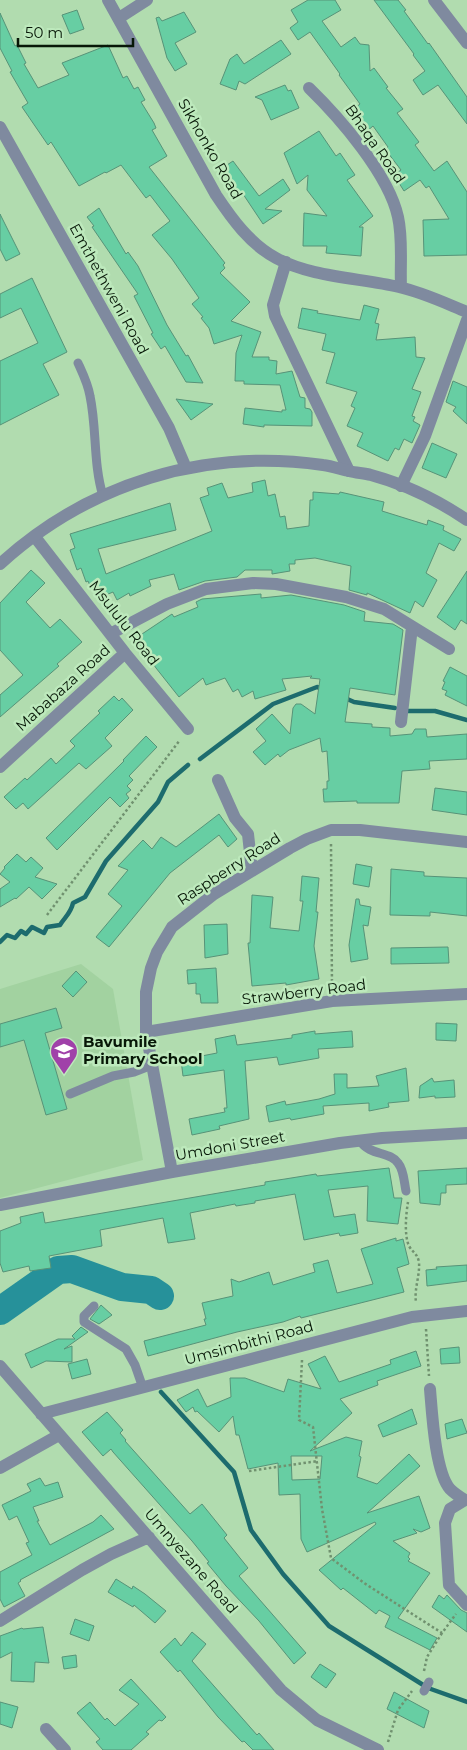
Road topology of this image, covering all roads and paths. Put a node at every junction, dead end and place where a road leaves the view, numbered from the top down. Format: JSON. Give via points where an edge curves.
{"nodes":[{"id":1,"x":108,"y":0,"type":"edge"},
{"id":2,"x":147,"y":0,"type":"edge"},
{"id":3,"x":434,"y":0,"type":"edge"},
{"id":4,"x":119,"y":18,"type":"junction"},
{"id":5,"x":467,"y":43,"type":"edge"},
{"id":6,"x":309,"y":88,"type":"dead end"},
{"id":7,"x":0,"y":127,"type":"edge"},
{"id":8,"x":0,"y":142,"type":"edge"},
{"id":9,"x":14,"y":152,"type":"junction"},
{"id":10,"x":286,"y":262,"type":"junction"},
{"id":11,"x":401,"y":287,"type":"junction"},
{"id":12,"x":467,"y":312,"type":"edge"},
{"id":13,"x":467,"y":320,"type":"edge"},
{"id":14,"x":78,"y":363,"type":"dead end"},
{"id":15,"x":186,"y":468,"type":"junction"},
{"id":16,"x":349,"y":471,"type":"junction"},
{"id":17,"x":401,"y":486,"type":"junction"},
{"id":18,"x":103,"y":496,"type":"junction"},
{"id":19,"x":467,"y":520,"type":"edge"},
{"id":20,"x":35,"y":537,"type":"junction"},
{"id":21,"x":0,"y":564,"type":"edge"},
{"id":22,"x":412,"y":627,"type":"junction"},
{"id":23,"x":110,"y":634,"type":"junction"},
{"id":24,"x":450,"y":649,"type":"dead end"},
{"id":25,"x":125,"y":653,"type":"junction"},
{"id":26,"x":401,"y":722,"type":"dead end"},
{"id":27,"x":188,"y":728,"type":"joint"},
{"id":28,"x":0,"y":767,"type":"edge"},
{"id":29,"x":218,"y":780,"type":"dead end"},
{"id":30,"x":331,"y":830,"type":"junction"},
{"id":31,"x":467,"y":842,"type":"edge"},
{"id":32,"x":252,"y":871,"type":"junction"},
{"id":33,"x":47,"y":915,"type":"dead end"},
{"id":34,"x":467,"y":994,"type":"edge"},
{"id":35,"x":332,"y":1001,"type":"junction"},
{"id":36,"x":146,"y":1032,"type":"junction"},
{"id":37,"x":152,"y":1065,"type":"junction"},
{"id":38,"x":70,"y":1094,"type":"dead end"},
{"id":39,"x":467,"y":1133,"type":"edge"},
{"id":40,"x":360,"y":1141,"type":"junction"},
{"id":41,"x":172,"y":1172,"type":"junction"},
{"id":42,"x":406,"y":1191,"type":"joint"},
{"id":43,"x":0,"y":1205,"type":"edge"},
{"id":44,"x":94,"y":1306,"type":"dead end"},
{"id":45,"x":467,"y":1311,"type":"edge"},
{"id":46,"x":422,"y":1316,"type":"junction"},
{"id":47,"x":303,"y":1346,"type":"junction"},
{"id":48,"x":0,"y":1366,"type":"edge"},
{"id":49,"x":143,"y":1388,"type":"junction"},
{"id":50,"x":430,"y":1389,"type":"joint"},
{"id":51,"x":40,"y":1414,"type":"junction"},
{"id":52,"x":58,"y":1435,"type":"junction"},
{"id":53,"x":318,"y":1461,"type":"junction"},
{"id":54,"x":0,"y":1468,"type":"edge"},
{"id":55,"x":249,"y":1471,"type":"dead end"},
{"id":56,"x":466,"y":1500,"type":"edge"},
{"id":57,"x":149,"y":1537,"type":"junction"},
{"id":58,"x":465,"y":1604,"type":"edge"},
{"id":59,"x":0,"y":1621,"type":"edge"},
{"id":60,"x":442,"y":1633,"type":"junction"},
{"id":61,"x":429,"y":1682,"type":"joint"},
{"id":62,"x":424,"y":1691,"type":"joint"},
{"id":63,"x":46,"y":1729,"type":"dead end"},
{"id":64,"x":65,"y":1750,"type":"edge"},
{"id":65,"x":378,"y":1750,"type":"edge"},
{"id":66,"x":386,"y":1750,"type":"edge"}],
"edges":[{"from":1,"to":4,"type":"street","name":"Sikhonko Road"},
{"from":2,"to":4,"type":"street"},
{"from":3,"to":5,"type":"street"},
{"from":4,"to":10,"type":"street","name":"Sikhonko Road","via":[[234,222],[253,242]]},
{"from":6,"to":11,"type":"street","name":"Bhaqa Road","via":[[343,125],[382,178],[393,200],[399,218]]},
{"from":7,"to":9,"type":"street","name":"Emthethweni Road"},
{"from":8,"to":9,"type":"lane"},
{"from":9,"to":15,"type":"street","name":"Emthethweni Road","via":[[169,428]]},
{"from":10,"to":11,"type":"street","name":"Sikhonko Road","via":[[304,269]]},
{"from":10,"to":16,"type":"street","via":[[273,305],[275,316]]},
{"from":11,"to":12,"type":"street","name":"Sikhonko Road"},
{"from":13,"to":17,"type":"street","via":[[425,436]]},
{"from":14,"to":18,"type":"lane","via":[[90,398],[96,469]]},
{"from":15,"to":16,"type":"street","via":[[280,460]]},
{"from":15,"to":18,"type":"street","via":[[148,478]]},
{"from":16,"to":17,"type":"street"},
{"from":17,"to":19,"type":"street"},
{"from":18,"to":20,"type":"street","via":[[73,511]]},
{"from":20,"to":21,"type":"street"},
{"from":20,"to":23,"type":"street","name":"Msululu Road"},
{"from":22,"to":23,"type":"street","via":[[384,609],[346,597],[276,584],[253,584],[206,589],[167,604]]},
{"from":22,"to":24,"type":"street"},
{"from":22,"to":26,"type":"street"},
{"from":23,"to":25,"type":"street","name":"Msululu Road"},
{"from":25,"to":27,"type":"street","name":"Msululu Road"},
{"from":25,"to":28,"type":"street","name":"Mababaza Road"},
{"from":27,"to":33,"type":"path"},
{"from":29,"to":32,"type":"street","via":[[235,818],[248,834]]},
{"from":30,"to":31,"type":"street","name":"Raspberry Road","via":[[360,830]]},
{"from":30,"to":32,"type":"street","name":"Raspberry Road","via":[[307,839]]},
{"from":30,"to":35,"type":"path"},
{"from":32,"to":36,"type":"street","name":"Raspberry Road","via":[[214,894],[172,927],[151,968],[146,992]]},
{"from":34,"to":35,"type":"street","name":"Strawberry Road"},
{"from":35,"to":36,"type":"street","name":"Strawberry Road"},
{"from":36,"to":37,"type":"street","name":"Raspberry Road"},
{"from":37,"to":38,"type":"lane","via":[[113,1076]]},
{"from":37,"to":41,"type":"street","name":"Raspberry Road"},
{"from":39,"to":40,"type":"street","name":"Umdoni Street"},
{"from":40,"to":41,"type":"street","name":"Umdoni Street"},
{"from":40,"to":42,"type":"lane","via":[[370,1150],[395,1160],[402,1170]]},
{"from":41,"to":43,"type":"street","name":"Umdoni Street"},
{"from":42,"to":46,"type":"path","via":[[408,1244],[416,1252],[419,1263],[415,1293]]},
{"from":44,"to":49,"type":"lane","via":[[84,1316],[84,1322],[126,1349]]},
{"from":45,"to":46,"type":"street","name":"Umsimbithi Road"},
{"from":46,"to":47,"type":"street","name":"Umsimbithi Road"},
{"from":46,"to":50,"type":"path"},
{"from":47,"to":49,"type":"street","name":"Umsimbithi Road"},
{"from":47,"to":53,"type":"path","via":[[299,1420],[313,1427]]},
{"from":48,"to":51,"type":"street","name":"Umnyezane Road"},
{"from":49,"to":51,"type":"street","name":"Umsimbithi Road"},
{"from":50,"to":56,"type":"street","via":[[443,1476],[450,1489]]},
{"from":51,"to":52,"type":"street","name":"Umnyezane Road"},
{"from":52,"to":54,"type":"street"},
{"from":52,"to":57,"type":"street","name":"Umnyezane Road"},
{"from":53,"to":55,"type":"path"},
{"from":53,"to":60,"type":"path","via":[[331,1558]]},
{"from":56,"to":58,"type":"street","via":[[450,1509],[445,1523],[449,1585]]},
{"from":57,"to":59,"type":"street","via":[[82,1570]]},
{"from":57,"to":65,"type":"street","name":"Umnyezane Road","via":[[281,1690],[317,1720]]},
{"from":58,"to":60,"type":"path"},
{"from":60,"to":61,"type":"path","via":[[424,1668]]},
{"from":61,"to":62,"type":"lane"},
{"from":62,"to":66,"type":"path","via":[[416,1687],[398,1710]]},
{"from":63,"to":64,"type":"street"}]}
